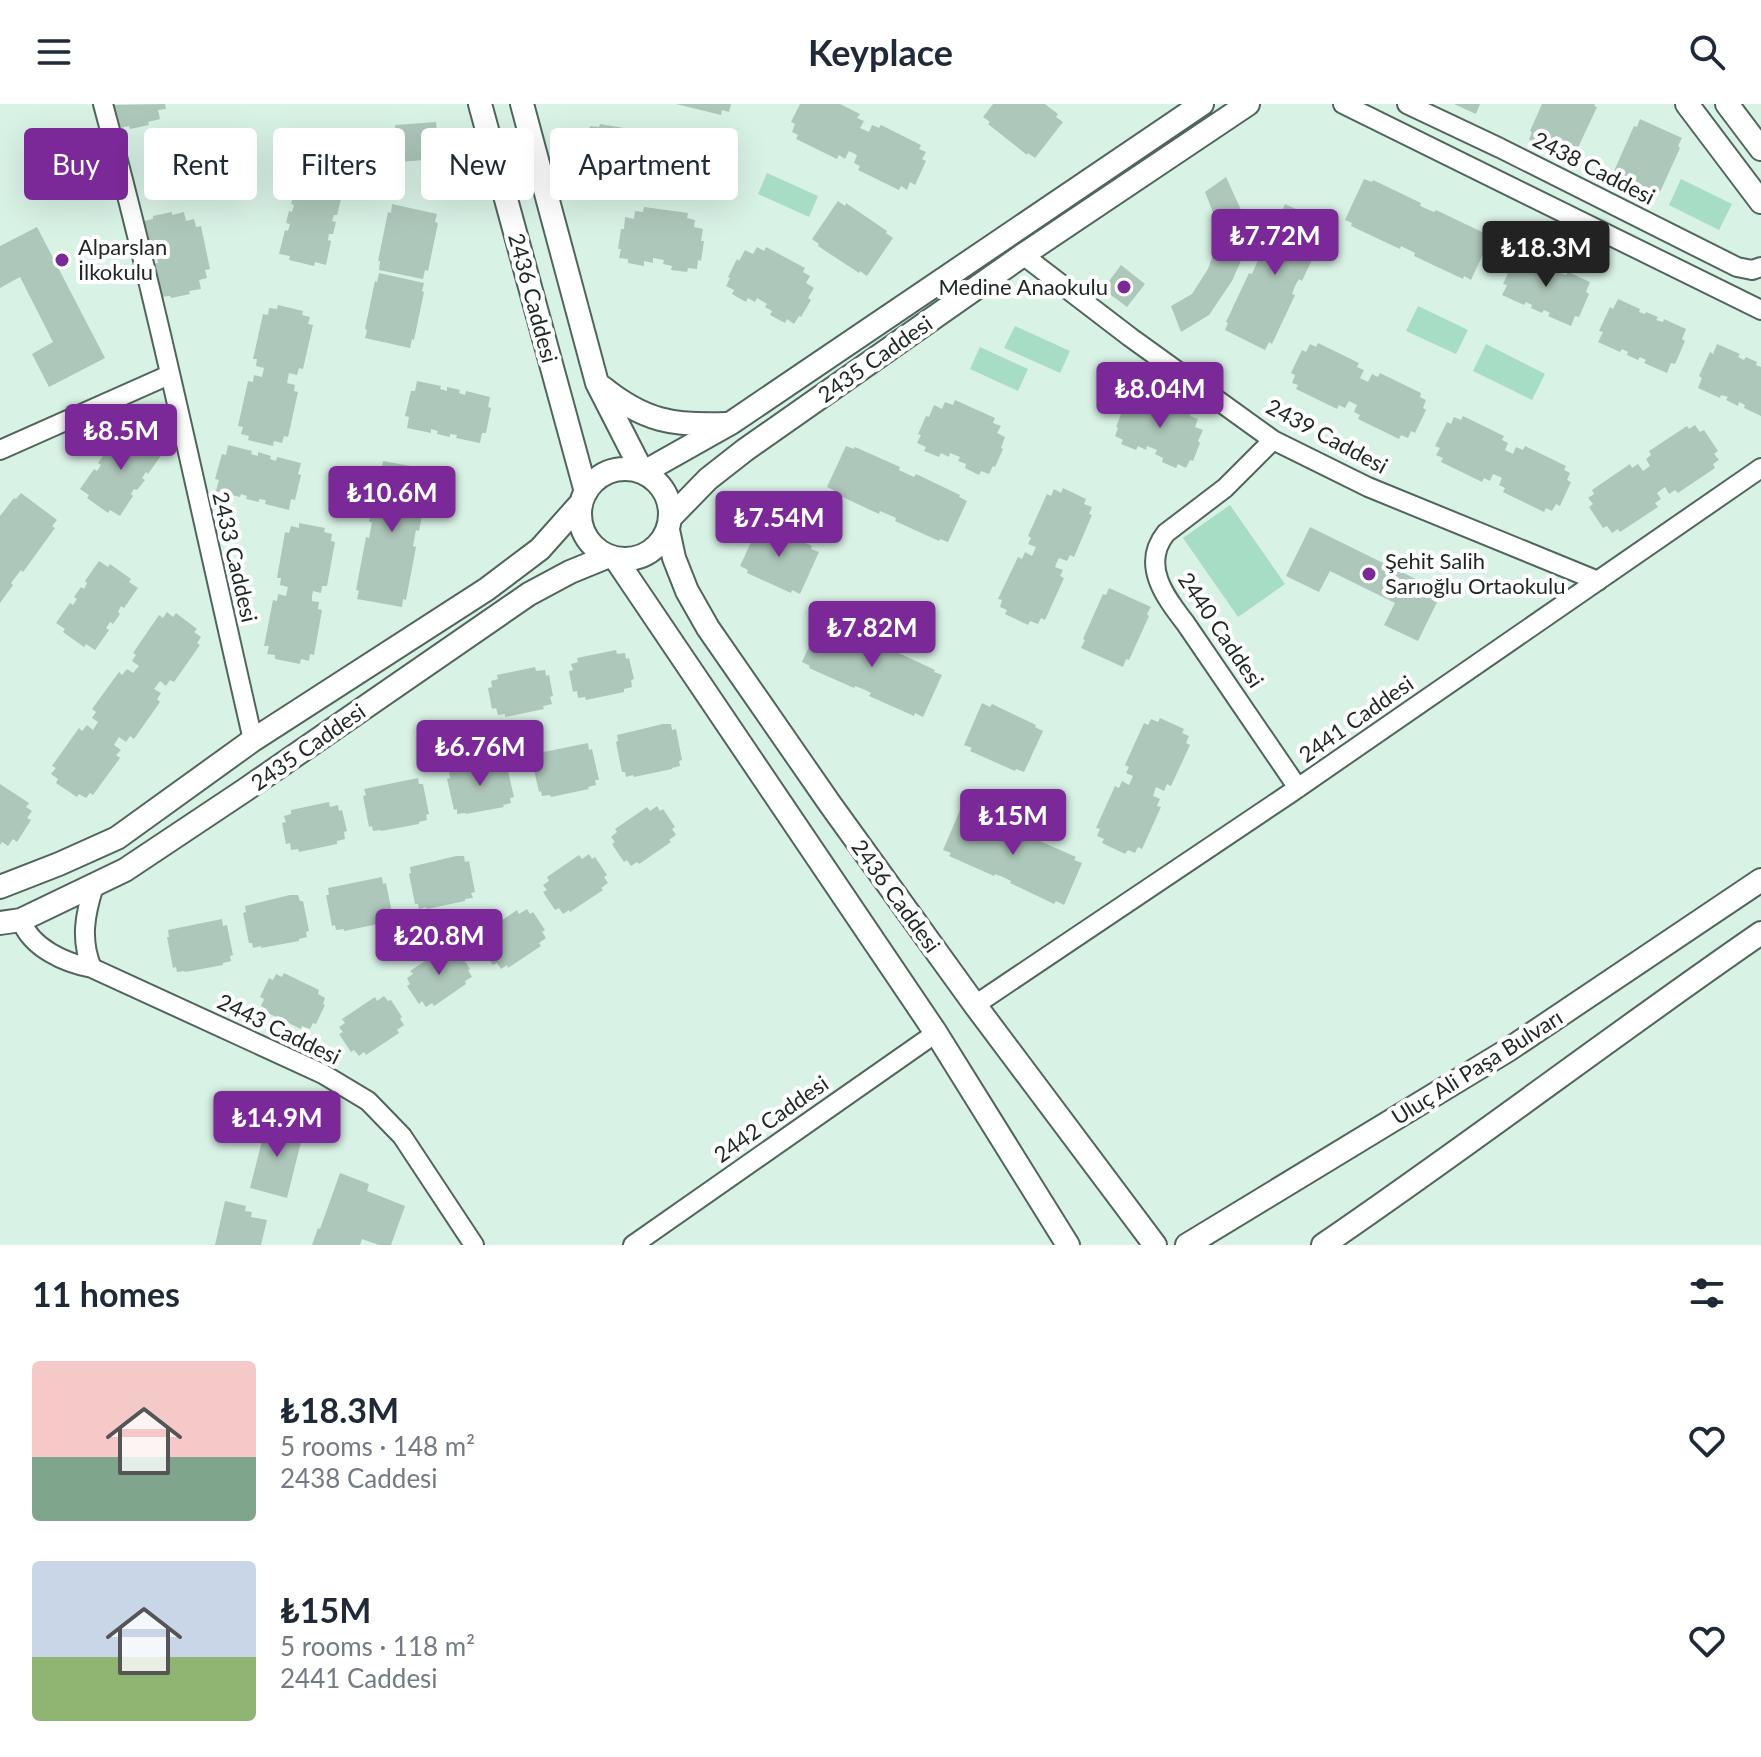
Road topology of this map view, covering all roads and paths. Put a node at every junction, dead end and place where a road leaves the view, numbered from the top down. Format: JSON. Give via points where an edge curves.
{"nodes":[{"id":1,"x":103,"y":104,"type":"edge"},
{"id":2,"x":480,"y":104,"type":"edge"},
{"id":3,"x":522,"y":104,"type":"edge"},
{"id":4,"x":1202,"y":104,"type":"edge"},
{"id":5,"x":1248,"y":104,"type":"edge"},
{"id":6,"x":1343,"y":104,"type":"edge"},
{"id":7,"x":1407,"y":104,"type":"edge"},
{"id":8,"x":1687,"y":104,"type":"edge"},
{"id":9,"x":1727,"y":104,"type":"edge"},
{"id":10,"x":1761,"y":149,"type":"edge"},
{"id":11,"x":1761,"y":202,"type":"edge"},
{"id":12,"x":1023,"y":255,"type":"junction"},
{"id":13,"x":1761,"y":267,"type":"edge"},
{"id":14,"x":1761,"y":310,"type":"edge"},
{"id":15,"x":169,"y":375,"type":"junction"},
{"id":16,"x":597,"y":383,"type":"junction"},
{"id":17,"x":731,"y":423,"type":"junction"},
{"id":18,"x":1273,"y":440,"type":"junction"},
{"id":19,"x":0,"y":450,"type":"edge"},
{"id":20,"x":1761,"y":468,"type":"edge"},
{"id":21,"x":643,"y":472,"type":"junction"},
{"id":22,"x":584,"y":498,"type":"junction"},
{"id":23,"x":669,"y":524,"type":"junction"},
{"id":24,"x":612,"y":557,"type":"junction"},
{"id":25,"x":1598,"y":581,"type":"junction"},
{"id":26,"x":253,"y":740,"type":"junction"},
{"id":27,"x":1298,"y":788,"type":"junction"},
{"id":28,"x":1761,"y":880,"type":"edge"},
{"id":29,"x":94,"y":886,"type":"junction"},
{"id":30,"x":0,"y":887,"type":"edge"},
{"id":31,"x":11,"y":922,"type":"edge"},
{"id":32,"x":1761,"y":933,"type":"edge"},
{"id":33,"x":92,"y":968,"type":"junction"},
{"id":34,"x":975,"y":1005,"type":"junction"},
{"id":35,"x":936,"y":1033,"type":"junction"},
{"id":36,"x":474,"y":1245,"type":"edge"},
{"id":37,"x":633,"y":1245,"type":"edge"},
{"id":38,"x":1068,"y":1245,"type":"edge"},
{"id":39,"x":1155,"y":1245,"type":"edge"},
{"id":40,"x":1187,"y":1245,"type":"edge"},
{"id":41,"x":1323,"y":1245,"type":"edge"}],
"edges":[{"from":1,"to":15,"type":"street","name":"2433 Caddesi"},
{"from":2,"to":22,"type":"street","name":"2436 Caddesi"},
{"from":3,"to":16,"type":"street","name":"2436 Caddesi"},
{"from":4,"to":17,"type":"street","name":"2435 Caddesi"},
{"from":5,"to":12,"type":"street","name":"2435 Caddesi"},
{"from":6,"to":14,"type":"street"},
{"from":7,"to":13,"type":"street","name":"2438 Caddesi","via":[[1737,267]]},
{"from":8,"to":11,"type":"street"},
{"from":9,"to":10,"type":"street"},
{"from":12,"to":18,"type":"street","name":"2439 Caddesi"},
{"from":12,"to":23,"type":"street","name":"2435 Caddesi","via":[[745,450],[708,479]]},
{"from":15,"to":19,"type":"street"},
{"from":15,"to":26,"type":"street","name":"2433 Caddesi"},
{"from":16,"to":17,"type":"street","via":[[624,405],[663,420]]},
{"from":16,"to":21,"type":"street","name":"2436 Caddesi"},
{"from":17,"to":21,"type":"street","name":"2435 Caddesi"},
{"from":18,"to":25,"type":"street","name":"2439 Caddesi","via":[[1368,487]]},
{"from":18,"to":27,"type":"street","name":"2440 Caddesi","via":[[1225,488],[1166,533],[1154,556],[1167,599]]},
{"from":20,"to":25,"type":"street","name":"2441 Caddesi"},
{"from":21,"to":22,"type":"street","name":"2435 Caddesi","via":[[607,472]]},
{"from":21,"to":23,"type":"street","via":[[665,491]]},
{"from":22,"to":24,"type":"street","via":[[581,521],[587,538]]},
{"from":22,"to":26,"type":"street","name":"2435 Caddesi","via":[[540,549],[487,589]]},
{"from":23,"to":24,"type":"street","name":"2435 Caddesi","via":[[658,545],[644,555]]},
{"from":23,"to":34,"type":"street","name":"2436 Caddesi","via":[[674,558],[708,628]]},
{"from":24,"to":29,"type":"street","name":"2435 Caddesi","via":[[529,594],[245,790]]},
{"from":24,"to":35,"type":"street","name":"2436 Caddesi"},
{"from":25,"to":27,"type":"street","name":"2441 Caddesi"},
{"from":26,"to":30,"type":"street","name":"2435 Caddesi","via":[[117,838]]},
{"from":27,"to":34,"type":"street","name":"2441 Caddesi"},
{"from":28,"to":40,"type":"street","name":"Uluç Ali Paşa Bulvarı","via":[[1508,1050]]},
{"from":29,"to":31,"type":"street","name":"2435 Caddesi"},
{"from":29,"to":33,"type":"street","via":[[85,922]]},
{"from":31,"to":33,"type":"street","name":"2443 Caddesi","via":[[71,963]]},
{"from":32,"to":41,"type":"street"},
{"from":33,"to":36,"type":"street","name":"2443 Caddesi","via":[[323,1074],[368,1101],[402,1136]]},
{"from":34,"to":39,"type":"street","name":"2436 Caddesi"},
{"from":35,"to":37,"type":"street","name":"2442 Caddesi"},
{"from":35,"to":38,"type":"street","name":"2436 Caddesi"}]}
